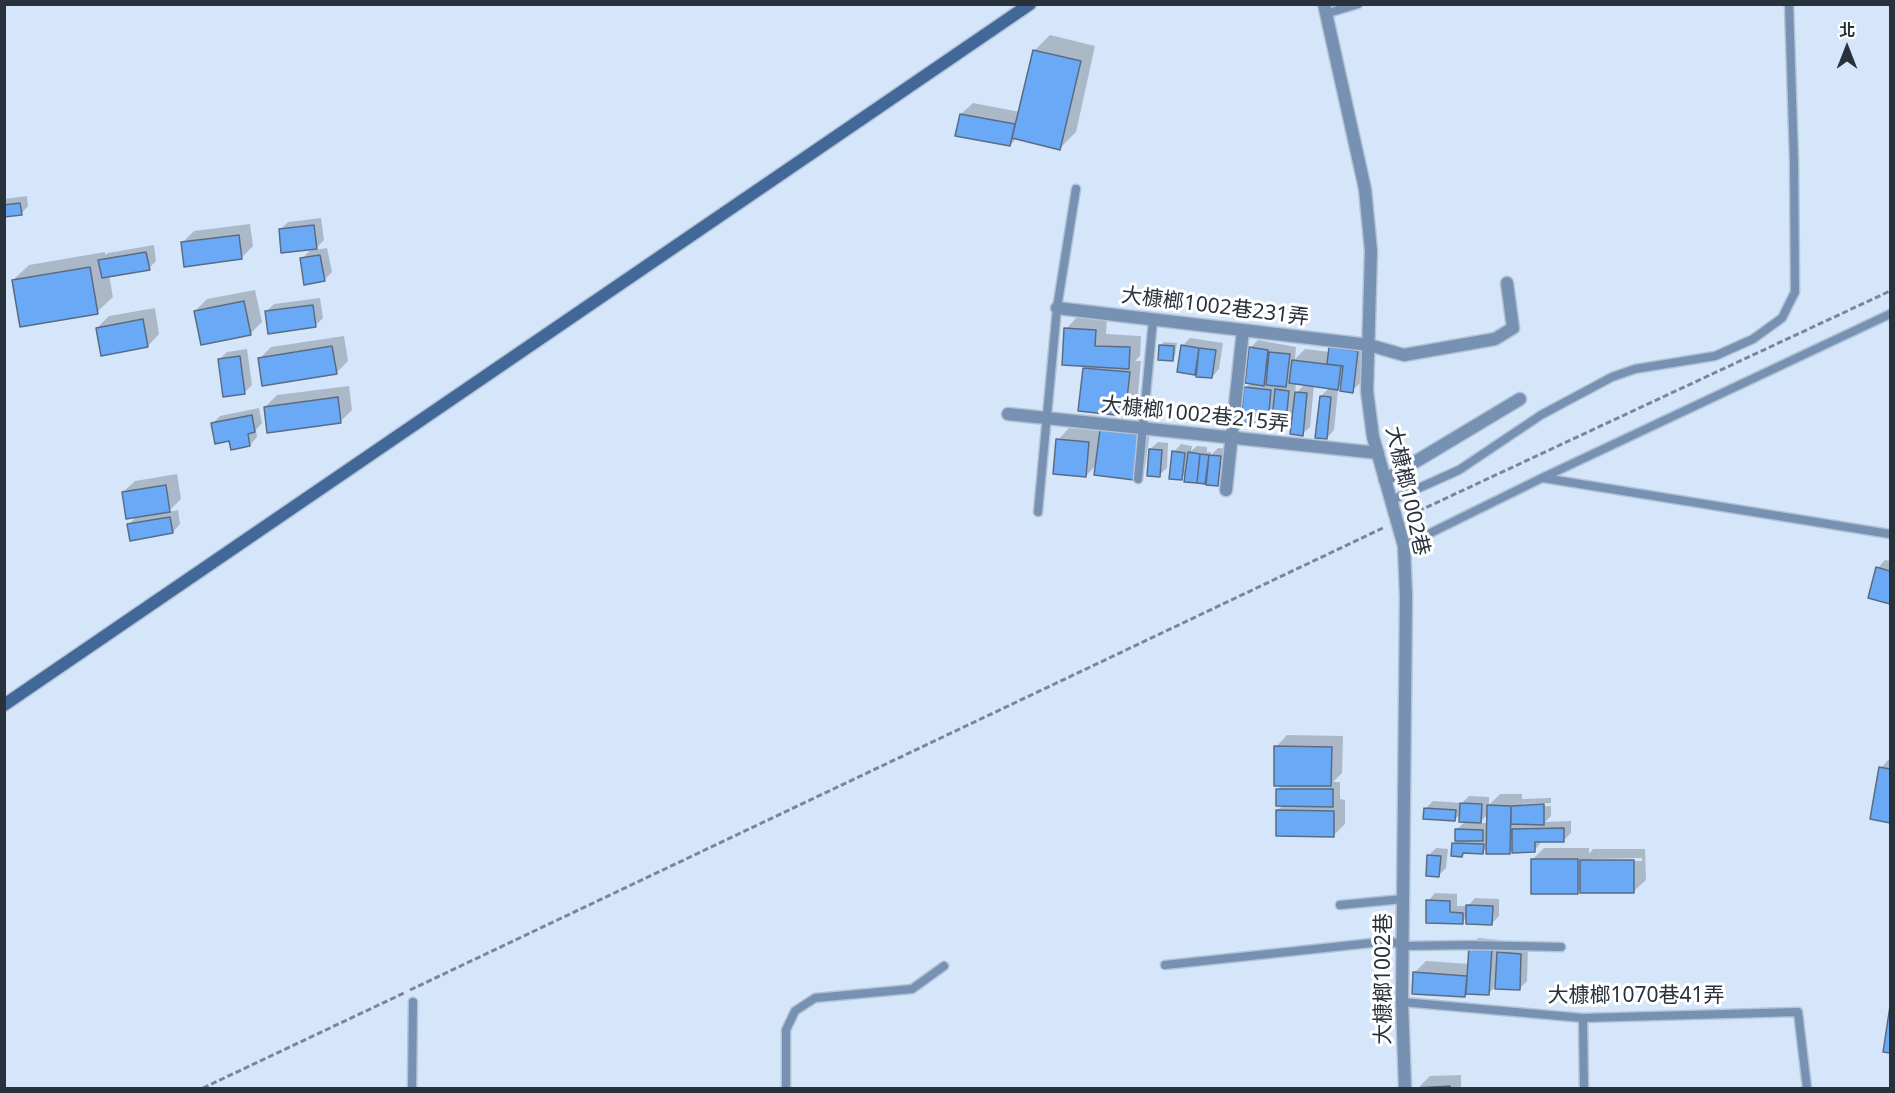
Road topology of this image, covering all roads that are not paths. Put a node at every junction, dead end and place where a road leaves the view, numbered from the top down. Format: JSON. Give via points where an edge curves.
{"nodes":[{"id":1,"x":1030,"y":4,"type":"edge"},
{"id":2,"x":1358,"y":4,"type":"edge"},
{"id":3,"x":1789,"y":4,"type":"edge"},
{"id":4,"x":1324,"y":9,"type":"edge"},
{"id":5,"x":1076,"y":189,"type":"dead end"},
{"id":6,"x":1508,"y":283,"type":"dead end"},
{"id":7,"x":1057,"y":308,"type":"junction"},
{"id":8,"x":1890,"y":314,"type":"edge"},
{"id":9,"x":1153,"y":320,"type":"junction"},
{"id":10,"x":1243,"y":330,"type":"junction"},
{"id":11,"x":1369,"y":345,"type":"junction"},
{"id":12,"x":1520,"y":399,"type":"dead end"},
{"id":13,"x":1008,"y":414,"type":"dead end"},
{"id":14,"x":1046,"y":419,"type":"junction"},
{"id":15,"x":1143,"y":429,"type":"junction"},
{"id":16,"x":1233,"y":438,"type":"junction"},
{"id":17,"x":1377,"y":453,"type":"junction"},
{"id":18,"x":1542,"y":478,"type":"junction"},
{"id":19,"x":1138,"y":479,"type":"dead end"},
{"id":20,"x":1385,"y":480,"type":"junction"},
{"id":21,"x":1226,"y":490,"type":"dead end"},
{"id":22,"x":1390,"y":501,"type":"junction"},
{"id":23,"x":1038,"y":512,"type":"dead end"},
{"id":24,"x":1890,"y":534,"type":"edge"},
{"id":25,"x":1404,"y":546,"type":"junction"},
{"id":26,"x":4,"y":705,"type":"edge"},
{"id":27,"x":1403,"y":899,"type":"junction"},
{"id":28,"x":1340,"y":905,"type":"dead end"},
{"id":29,"x":1403,"y":946,"type":"junction"},
{"id":30,"x":1561,"y":947,"type":"dead end"},
{"id":31,"x":1165,"y":965,"type":"dead end"},
{"id":32,"x":944,"y":966,"type":"dead end"},
{"id":33,"x":413,"y":1002,"type":"dead end"},
{"id":34,"x":1402,"y":1002,"type":"junction"},
{"id":35,"x":1583,"y":1018,"type":"junction"},
{"id":36,"x":412,"y":1089,"type":"edge"},
{"id":37,"x":786,"y":1089,"type":"edge"},
{"id":38,"x":1405,"y":1089,"type":"edge"},
{"id":39,"x":1584,"y":1089,"type":"edge"},
{"id":40,"x":1807,"y":1089,"type":"edge"}],
"edges":[{"from":1,"to":26,"type":"main road"},
{"from":2,"to":4,"type":"lane"},
{"from":3,"to":22,"type":"lane","via":[[1794,292],[1782,318],[1753,339],[1715,356],[1635,369],[1612,377],[1542,415],[1459,470]]},
{"from":4,"to":11,"type":"street","name":"大槺榔1002巷","via":[[1365,189],[1371,251]]},
{"from":5,"to":7,"type":"lane"},
{"from":6,"to":11,"type":"street","name":"大槺榔1002巷231弄","via":[[1513,328],[1495,339],[1404,355]]},
{"from":7,"to":9,"type":"street","name":"大槺榔1002巷231弄"},
{"from":7,"to":14,"type":"lane"},
{"from":8,"to":18,"type":"lane"},
{"from":9,"to":10,"type":"street","name":"大槺榔1002巷231弄"},
{"from":9,"to":15,"type":"lane"},
{"from":10,"to":11,"type":"street","name":"大槺榔1002巷231弄"},
{"from":10,"to":16,"type":"street"},
{"from":11,"to":17,"type":"street","name":"大槺榔1002巷","via":[[1368,391]]},
{"from":12,"to":20,"type":"street"},
{"from":13,"to":14,"type":"street","name":"大槺榔1002巷215弄"},
{"from":14,"to":15,"type":"street","name":"大槺榔1002巷215弄"},
{"from":14,"to":23,"type":"lane"},
{"from":15,"to":16,"type":"street","name":"大槺榔1002巷215弄"},
{"from":15,"to":19,"type":"lane"},
{"from":16,"to":17,"type":"street","name":"大槺榔1002巷215弄"},
{"from":16,"to":21,"type":"street"},
{"from":17,"to":20,"type":"street","name":"大槺榔1002巷"},
{"from":18,"to":24,"type":"lane"},
{"from":18,"to":25,"type":"lane"},
{"from":20,"to":22,"type":"street","name":"大槺榔1002巷"},
{"from":22,"to":25,"type":"street","name":"大槺榔1002巷"},
{"from":25,"to":27,"type":"street","name":"大槺榔1002巷"},
{"from":27,"to":28,"type":"lane"},
{"from":27,"to":29,"type":"street","name":"大槺榔1002巷"},
{"from":29,"to":30,"type":"lane"},
{"from":29,"to":31,"type":"lane","via":[[1390,941]]},
{"from":29,"to":34,"type":"street","name":"大槺榔1002巷"},
{"from":32,"to":37,"type":"lane","via":[[912,989],[815,998],[795,1011],[786,1030]]},
{"from":33,"to":36,"type":"lane"},
{"from":34,"to":35,"type":"lane","name":"大槺榔1070巷41弄"},
{"from":34,"to":38,"type":"street","name":"大槺榔1002巷"},
{"from":35,"to":39,"type":"lane"},
{"from":35,"to":40,"type":"lane","name":"大槺榔1070巷41弄","via":[[1798,1012]]}]}
